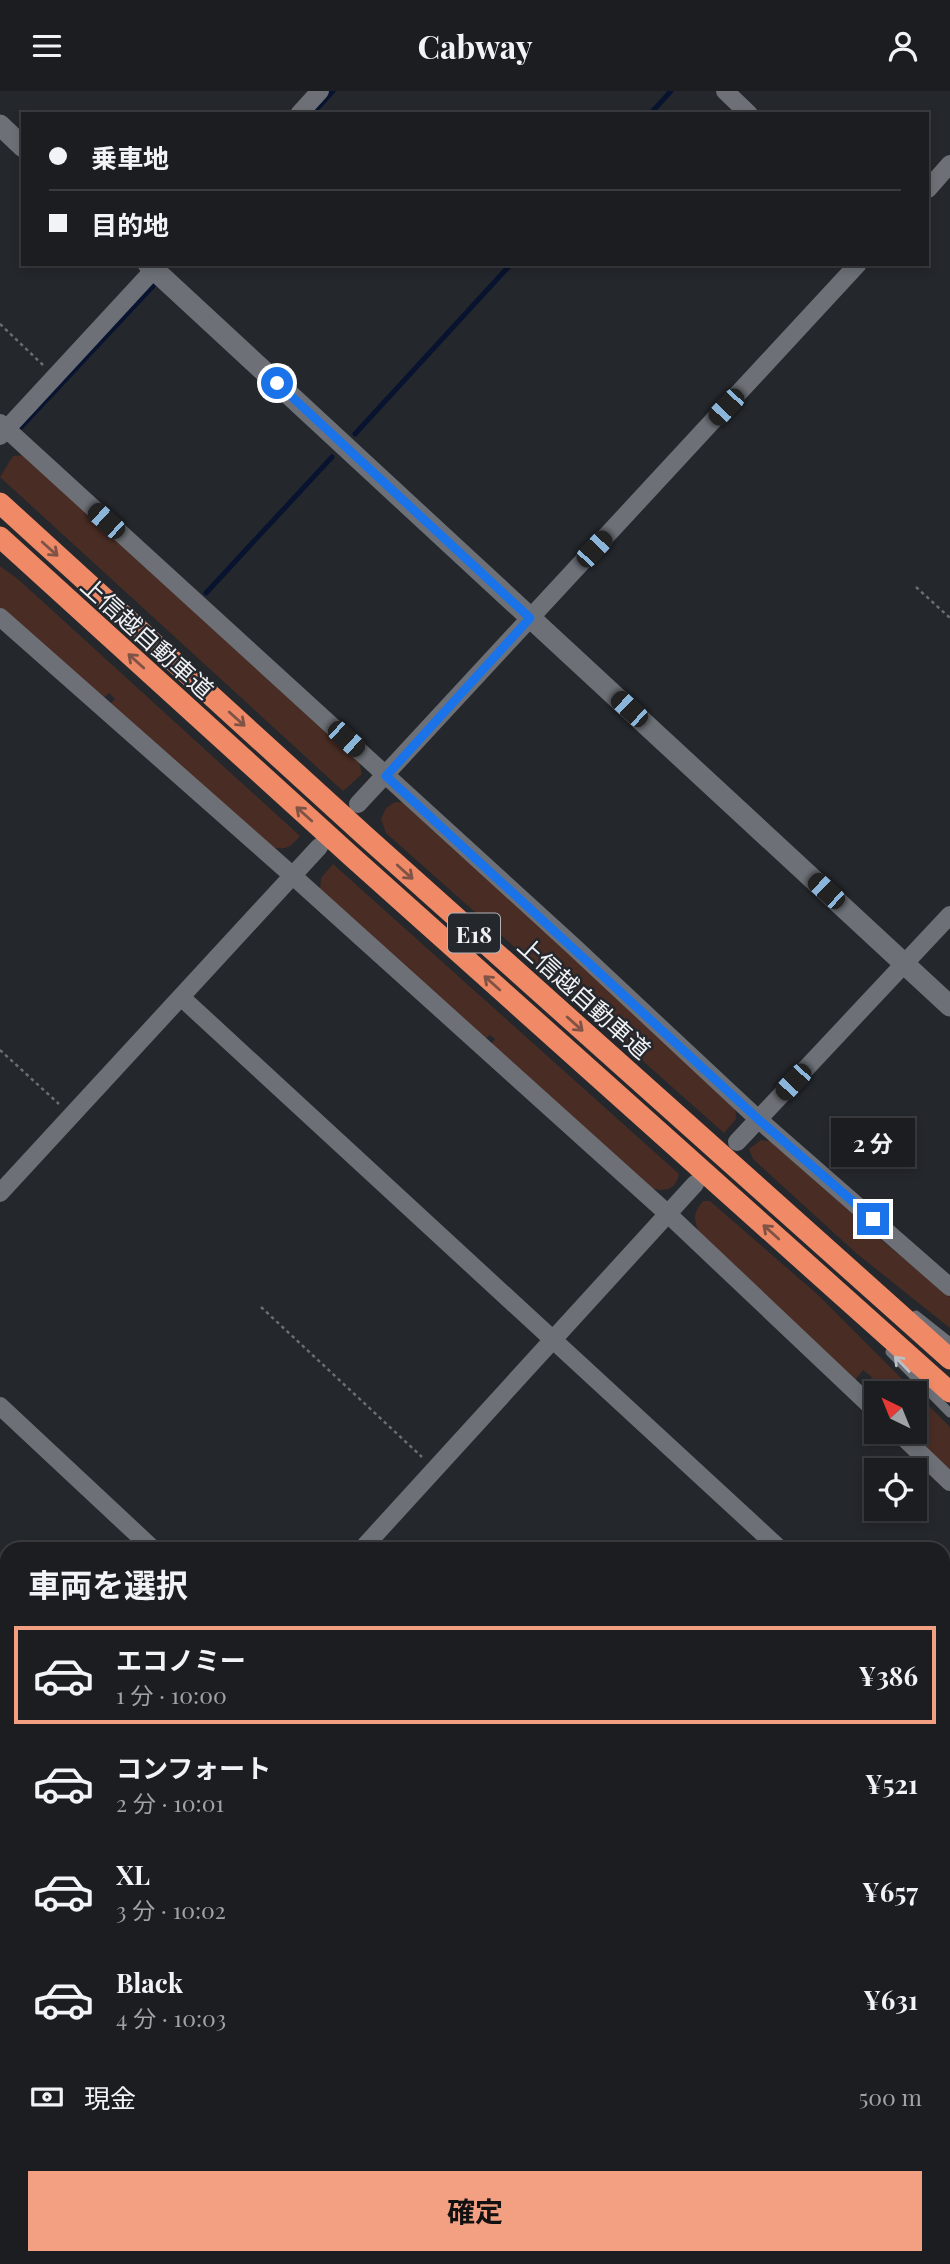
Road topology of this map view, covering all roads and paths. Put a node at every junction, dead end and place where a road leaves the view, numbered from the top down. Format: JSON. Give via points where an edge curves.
{"nodes":[{"id":1,"x":320,"y":91,"type":"edge"},
{"id":2,"x":725,"y":91,"type":"edge"},
{"id":3,"x":301,"y":112,"type":"edge"},
{"id":4,"x":747,"y":112,"type":"edge"},
{"id":5,"x":0,"y":125,"type":"edge"},
{"id":6,"x":21,"y":144,"type":"edge"},
{"id":7,"x":950,"y":165,"type":"edge"},
{"id":8,"x":929,"y":188,"type":"edge"},
{"id":9,"x":154,"y":266,"type":"edge"},
{"id":10,"x":856,"y":266,"type":"edge"},
{"id":11,"x":0,"y":324,"type":"edge"},
{"id":12,"x":56,"y":376,"type":"junction"},
{"id":13,"x":2,"y":430,"type":"edge"},
{"id":14,"x":0,"y":503,"type":"edge"},
{"id":15,"x":0,"y":537,"type":"edge"},
{"id":16,"x":916,"y":587,"type":"dead end"},
{"id":17,"x":0,"y":617,"type":"edge"},
{"id":18,"x":530,"y":618,"type":"junction"},
{"id":19,"x":950,"y":618,"type":"edge"},
{"id":20,"x":386,"y":776,"type":"junction"},
{"id":21,"x":358,"y":804,"type":"dead end"},
{"id":22,"x":319,"y":847,"type":"dead end"},
{"id":23,"x":293,"y":876,"type":"junction"},
{"id":24,"x":950,"y":915,"type":"edge"},
{"id":25,"x":905,"y":964,"type":"junction"},
{"id":26,"x":181,"y":997,"type":"junction"},
{"id":27,"x":950,"y":1006,"type":"edge"},
{"id":28,"x":0,"y":1050,"type":"edge"},
{"id":29,"x":72,"y":1116,"type":"junction"},
{"id":30,"x":758,"y":1119,"type":"junction"},
{"id":31,"x":737,"y":1142,"type":"dead end"},
{"id":32,"x":695,"y":1184,"type":"dead end"},
{"id":33,"x":0,"y":1193,"type":"edge"},
{"id":34,"x":668,"y":1214,"type":"junction"},
{"id":35,"x":817,"y":1240,"type":"junction"},
{"id":36,"x":801,"y":1260,"type":"junction"},
{"id":37,"x":950,"y":1287,"type":"edge"},
{"id":38,"x":261,"y":1307,"type":"dead end"},
{"id":39,"x":554,"y":1341,"type":"junction"},
{"id":40,"x":950,"y":1342,"type":"edge"},
{"id":41,"x":950,"y":1359,"type":"edge"},
{"id":42,"x":950,"y":1392,"type":"edge"},
{"id":43,"x":864,"y":1400,"type":"edge"},
{"id":44,"x":0,"y":1406,"type":"edge"},
{"id":45,"x":950,"y":1413,"type":"edge"},
{"id":46,"x":911,"y":1444,"type":"edge"},
{"id":47,"x":436,"y":1469,"type":"junction"},
{"id":48,"x":950,"y":1482,"type":"edge"},
{"id":49,"x":146,"y":1542,"type":"edge"},
{"id":50,"x":368,"y":1542,"type":"edge"},
{"id":51,"x":772,"y":1542,"type":"edge"},
{"id":52,"x":0,"y":2014,"type":"edge"},
{"id":53,"x":0,"y":2043,"type":"edge"}],
"edges":[{"from":1,"to":3,"type":"street"},
{"from":2,"to":4,"type":"street"},
{"from":5,"to":6,"type":"street"},
{"from":7,"to":8,"type":"street"},
{"from":9,"to":12,"type":"street"},
{"from":9,"to":18,"type":"street"},
{"from":10,"to":18,"type":"street"},
{"from":11,"to":12,"type":"path"},
{"from":12,"to":13,"type":"street"},
{"from":13,"to":20,"type":"street"},
{"from":14,"to":35,"type":"highway","name":"上信越自動車道","number":"E18","one_way":true},
{"from":36,"to":15,"type":"highway","name":"上信越自動車道","number":"E18","one_way":true},
{"from":16,"to":19,"type":"path"},
{"from":17,"to":23,"type":"street"},
{"from":18,"to":20,"type":"street"},
{"from":18,"to":25,"type":"street"},
{"from":20,"to":21,"type":"street"},
{"from":20,"to":30,"type":"street"},
{"from":22,"to":23,"type":"street"},
{"from":23,"to":26,"type":"street"},
{"from":23,"to":34,"type":"street"},
{"from":24,"to":25,"type":"street"},
{"from":25,"to":27,"type":"street"},
{"from":25,"to":30,"type":"street"},
{"from":26,"to":29,"type":"street"},
{"from":26,"to":39,"type":"street"},
{"from":28,"to":29,"type":"path"},
{"from":29,"to":33,"type":"street"},
{"from":30,"to":31,"type":"street"},
{"from":30,"to":37,"type":"street"},
{"from":32,"to":34,"type":"street"},
{"from":34,"to":39,"type":"street"},
{"from":34,"to":43,"type":"street"},
{"from":35,"to":40,"type":"lane"},
{"from":35,"to":41,"type":"highway","name":"上信越自動車道","number":"E18"},
{"from":36,"to":42,"type":"highway","name":"上信越自動車道","number":"E18"},
{"from":45,"to":36,"type":"lane","one_way":true},
{"from":38,"to":47,"type":"path"},
{"from":39,"to":47,"type":"street"},
{"from":39,"to":51,"type":"street"},
{"from":44,"to":49,"type":"street"},
{"from":46,"to":48,"type":"street"},
{"from":47,"to":50,"type":"street"},
{"from":52,"to":53,"type":"street"}]}
